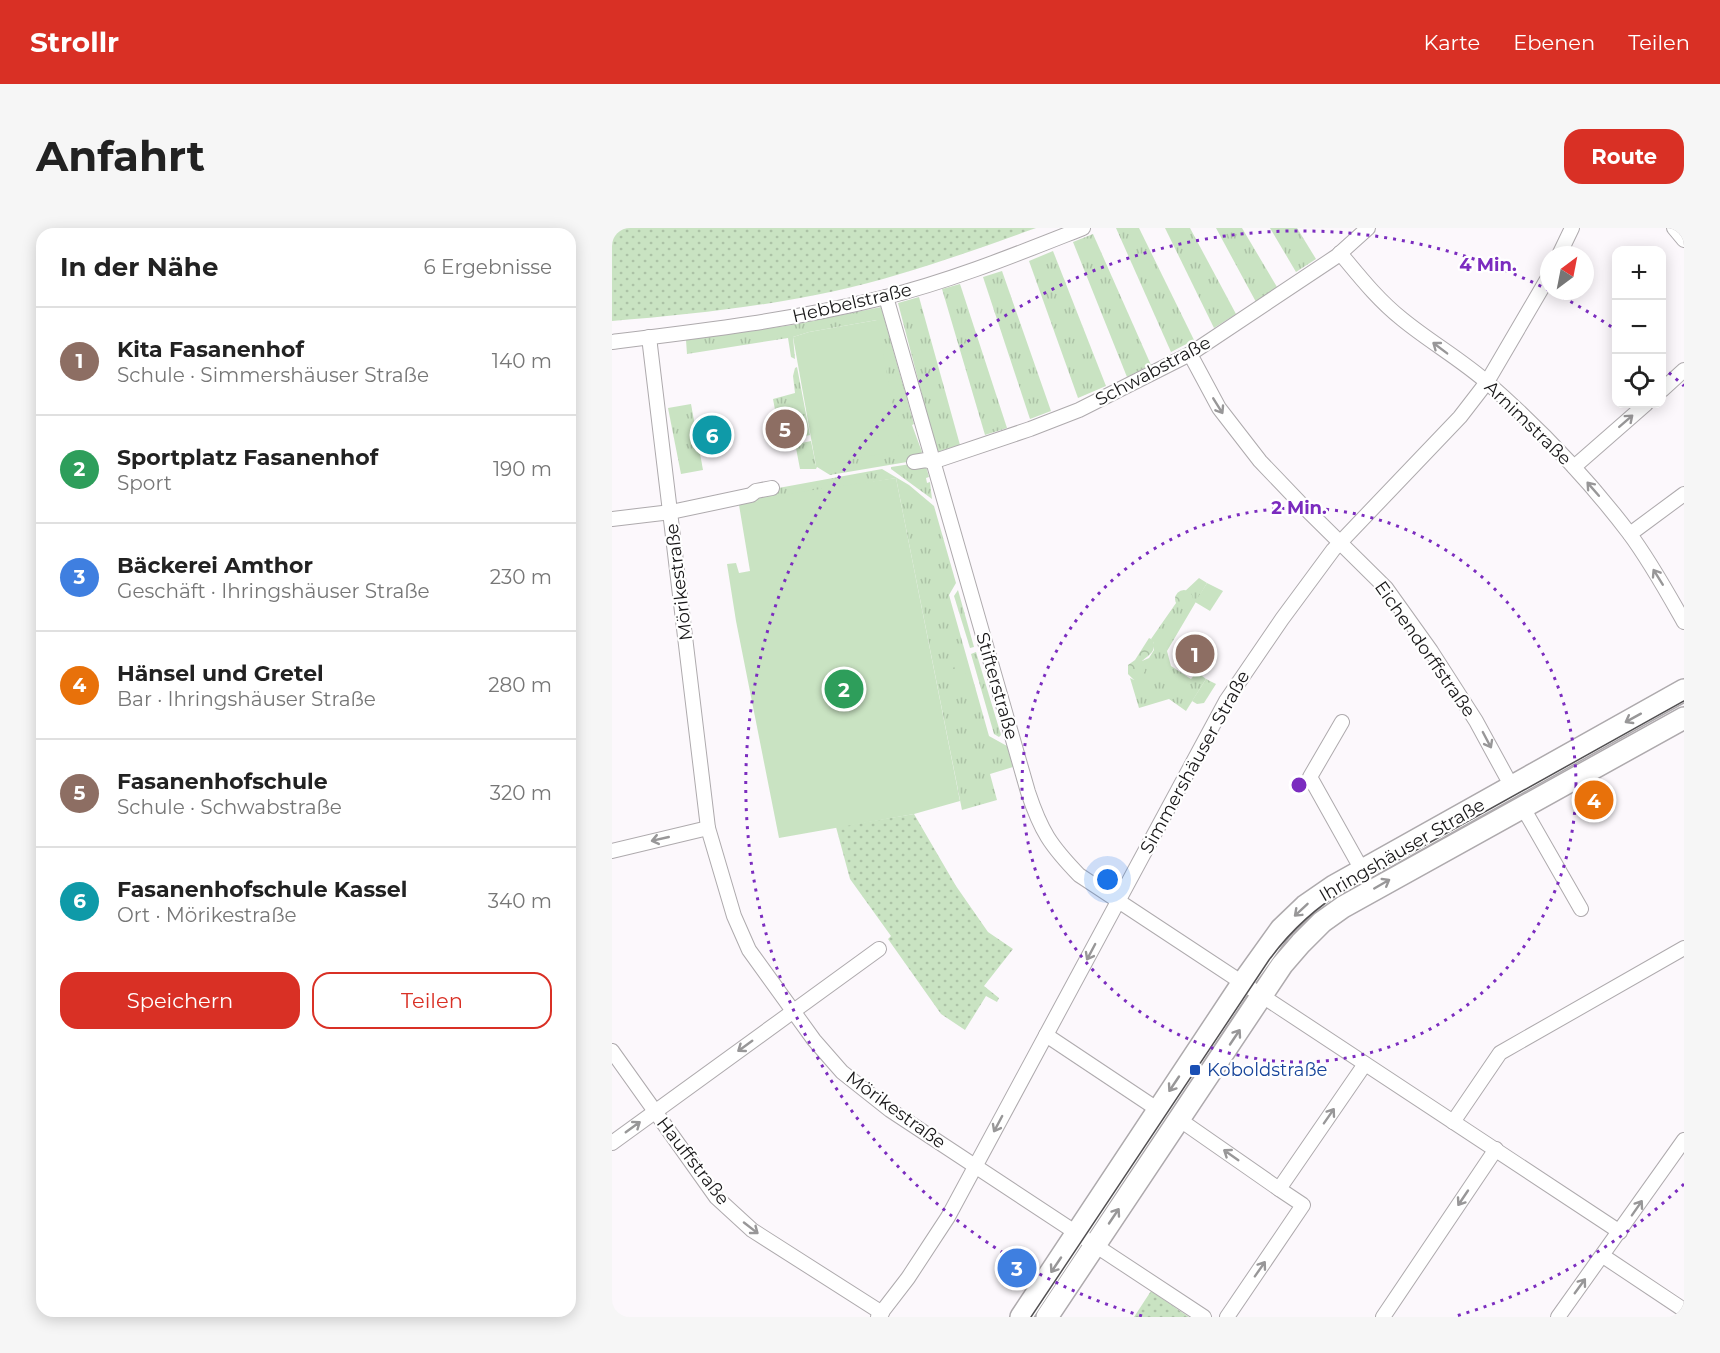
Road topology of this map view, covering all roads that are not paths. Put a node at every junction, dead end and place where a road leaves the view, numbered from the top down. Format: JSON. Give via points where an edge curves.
{"nodes":[{"id":1,"x":1083,"y":228,"type":"edge"},
{"id":2,"x":1368,"y":228,"type":"edge"},
{"id":3,"x":1572,"y":228,"type":"edge"},
{"id":4,"x":1563,"y":246,"type":"edge"},
{"id":5,"x":1340,"y":253,"type":"junction"},
{"id":6,"x":1540,"y":291,"type":"edge"},
{"id":7,"x":886,"y":297,"type":"junction"},
{"id":8,"x":648,"y":337,"type":"junction"},
{"id":9,"x":612,"y":342,"type":"edge"},
{"id":10,"x":1190,"y":354,"type":"junction"},
{"id":11,"x":1684,"y":370,"type":"edge"},
{"id":12,"x":1487,"y":382,"type":"junction"},
{"id":13,"x":1666,"y":386,"type":"edge"},
{"id":14,"x":1641,"y":408,"type":"edge"},
{"id":15,"x":914,"y":462,"type":"dead end"},
{"id":16,"x":932,"y":462,"type":"junction"},
{"id":17,"x":1574,"y":467,"type":"junction"},
{"id":18,"x":772,"y":488,"type":"dead end"},
{"id":19,"x":1684,"y":494,"type":"edge"},
{"id":20,"x":671,"y":512,"type":"junction"},
{"id":21,"x":612,"y":519,"type":"edge"},
{"id":22,"x":1630,"y":534,"type":"junction"},
{"id":23,"x":1339,"y":543,"type":"junction"},
{"id":24,"x":1684,"y":622,"type":"edge"},
{"id":25,"x":1684,"y":690,"type":"edge"},
{"id":26,"x":1684,"y":718,"type":"edge"},
{"id":27,"x":1342,"y":722,"type":"dead end"},
{"id":28,"x":1512,"y":787,"type":"junction"},
{"id":29,"x":1522,"y":806,"type":"junction"},
{"id":30,"x":708,"y":828,"type":"junction"},
{"id":31,"x":612,"y":850,"type":"edge"},
{"id":32,"x":1362,"y":870,"type":"junction"},
{"id":33,"x":1118,"y":901,"type":"junction"},
{"id":34,"x":1581,"y":909,"type":"dead end"},
{"id":35,"x":1684,"y":948,"type":"edge"},
{"id":36,"x":879,"y":949,"type":"dead end"},
{"id":37,"x":1243,"y":981,"type":"junction"},
{"id":38,"x":1263,"y":995,"type":"junction"},
{"id":39,"x":793,"y":1011,"type":"junction"},
{"id":40,"x":1046,"y":1035,"type":"junction"},
{"id":41,"x":612,"y":1051,"type":"edge"},
{"id":42,"x":1365,"y":1064,"type":"junction"},
{"id":43,"x":1156,"y":1109,"type":"junction"},
{"id":44,"x":654,"y":1112,"type":"junction"},
{"id":45,"x":1180,"y":1120,"type":"junction"},
{"id":46,"x":1453,"y":1122,"type":"junction"},
{"id":47,"x":1684,"y":1140,"type":"edge"},
{"id":48,"x":612,"y":1143,"type":"edge"},
{"id":49,"x":1496,"y":1149,"type":"junction"},
{"id":50,"x":976,"y":1166,"type":"junction"},
{"id":51,"x":1279,"y":1189,"type":"junction"},
{"id":52,"x":1620,"y":1232,"type":"junction"},
{"id":53,"x":1086,"y":1238,"type":"junction"},
{"id":54,"x":1603,"y":1256,"type":"junction"},
{"id":55,"x":1681,"y":1308,"type":"dead end"},
{"id":56,"x":880,"y":1315,"type":"edge"},
{"id":57,"x":1021,"y":1317,"type":"edge"},
{"id":58,"x":1047,"y":1317,"type":"edge"},
{"id":59,"x":1204,"y":1317,"type":"edge"},
{"id":60,"x":1227,"y":1317,"type":"edge"},
{"id":61,"x":1383,"y":1317,"type":"edge"},
{"id":62,"x":1558,"y":1317,"type":"edge"}],
"edges":[{"from":1,"to":7,"type":"street","name":"Hebbelstraße","via":[[977,269]]},
{"from":2,"to":5,"type":"street","name":"Schwabstraße"},
{"from":3,"to":4,"type":"street"},
{"from":5,"to":10,"type":"street","name":"Schwabstraße"},
{"from":12,"to":5,"type":"street","name":"Arnimstraße","one_way":true,"via":[[1402,319],[1375,295]]},
{"from":6,"to":12,"type":"street","name":"Simmershäuser Straße"},
{"from":7,"to":8,"type":"street","name":"Hebbelstraße","via":[[790,317]]},
{"from":7,"to":16,"type":"street","name":"Stifterstraße"},
{"from":8,"to":9,"type":"street","name":"Hebbelstraße"},
{"from":8,"to":20,"type":"street","name":"Mörikestraße"},
{"from":10,"to":16,"type":"street","name":"Schwabstraße","via":[[1079,410]]},
{"from":10,"to":23,"type":"street","name":"Eichendorffstraße","one_way":true,"via":[[1219,408],[1260,461]]},
{"from":11,"to":13,"type":"street"},
{"from":12,"to":17,"type":"street","name":"Arnimstraße"},
{"from":12,"to":23,"type":"street","name":"Simmershäuser Straße","via":[[1460,417]]},
{"from":17,"to":14,"type":"street","one_way":true},
{"from":15,"to":16,"type":"street","name":"Schwabstraße"},
{"from":16,"to":33,"type":"street","name":"Stifterstraße","via":[[1038,822],[1054,849],[1078,874]]},
{"from":22,"to":17,"type":"street","name":"Arnimstraße","one_way":true},
{"from":18,"to":20,"type":"street"},
{"from":19,"to":22,"type":"street"},
{"from":20,"to":21,"type":"street"},
{"from":20,"to":30,"type":"street","name":"Mörikestraße"},
{"from":24,"to":22,"type":"street","name":"Arnimstraße","one_way":true},
{"from":23,"to":28,"type":"street","name":"Eichendorffstraße","one_way":true,"via":[[1386,588],[1431,651]]},
{"from":23,"to":33,"type":"street","name":"Simmershäuser Straße","via":[[1232,692]]},
{"from":25,"to":28,"type":"main road","name":"Ihringshäuser Straße","one_way":true},
{"from":26,"to":29,"type":"main road","name":"Ihringshäuser Straße"},
{"from":27,"to":32,"type":"street","via":[[1310,777]]},
{"from":28,"to":32,"type":"main road","name":"Ihringshäuser Straße"},
{"from":29,"to":34,"type":"street"},
{"from":38,"to":29,"type":"main road","name":"Ihringshäuser Straße","one_way":true,"via":[[1282,965],[1322,922]]},
{"from":30,"to":31,"type":"street","one_way":true},
{"from":30,"to":39,"type":"street","name":"Mörikestraße","via":[[734,916],[749,950]]},
{"from":32,"to":37,"type":"main road","name":"Ihringshäuser Straße","one_way":true,"via":[[1305,906],[1281,929]]},
{"from":33,"to":37,"type":"street","name":"Stifterstraße"},
{"from":33,"to":40,"type":"street","name":"Simmershäuser Straße","one_way":true},
{"from":35,"to":46,"type":"street","via":[[1500,1053]]},
{"from":36,"to":39,"type":"street"},
{"from":37,"to":38,"type":"street"},
{"from":37,"to":43,"type":"main road","name":"Ihringshäuser Straße","one_way":true},
{"from":38,"to":42,"type":"street"},
{"from":45,"to":38,"type":"main road","name":"Ihringshäuser Straße","one_way":true},
{"from":39,"to":44,"type":"street","one_way":true},
{"from":39,"to":50,"type":"street","name":"Mörikestraße","via":[[842,1072],[890,1110]]},
{"from":40,"to":43,"type":"street"},
{"from":40,"to":50,"type":"street","name":"Simmershäuser Straße","one_way":true},
{"from":41,"to":44,"type":"street","name":"Hauffstraße"},
{"from":42,"to":46,"type":"street"},
{"from":51,"to":42,"type":"street","one_way":true},
{"from":43,"to":53,"type":"main road","name":"Ihringshäuser Straße"},
{"from":48,"to":44,"type":"street","one_way":true},
{"from":44,"to":56,"type":"street","name":"Hauffstraße","one_way":true,"via":[[716,1197],[752,1230]]},
{"from":51,"to":45,"type":"street","one_way":true},
{"from":53,"to":45,"type":"main road","name":"Ihringshäuser Straße","one_way":true},
{"from":46,"to":49,"type":"street"},
{"from":52,"to":47,"type":"street","one_way":true},
{"from":49,"to":52,"type":"street"},
{"from":49,"to":61,"type":"street","one_way":true},
{"from":50,"to":53,"type":"street","name":"Mörikestraße"},
{"from":50,"to":56,"type":"street","name":"Simmershäuser Straße","via":[[932,1244]]},
{"from":60,"to":51,"type":"street","one_way":true,"via":[[1303,1205]]},
{"from":52,"to":54,"type":"street"},
{"from":53,"to":57,"type":"main road","name":"Ihringshäuser Straße","one_way":true},
{"from":53,"to":58,"type":"main road","name":"Ihringshäuser Straße"},
{"from":53,"to":59,"type":"street","name":"Mörikestraße"},
{"from":54,"to":55,"type":"street"},
{"from":62,"to":54,"type":"street","one_way":true}]}
